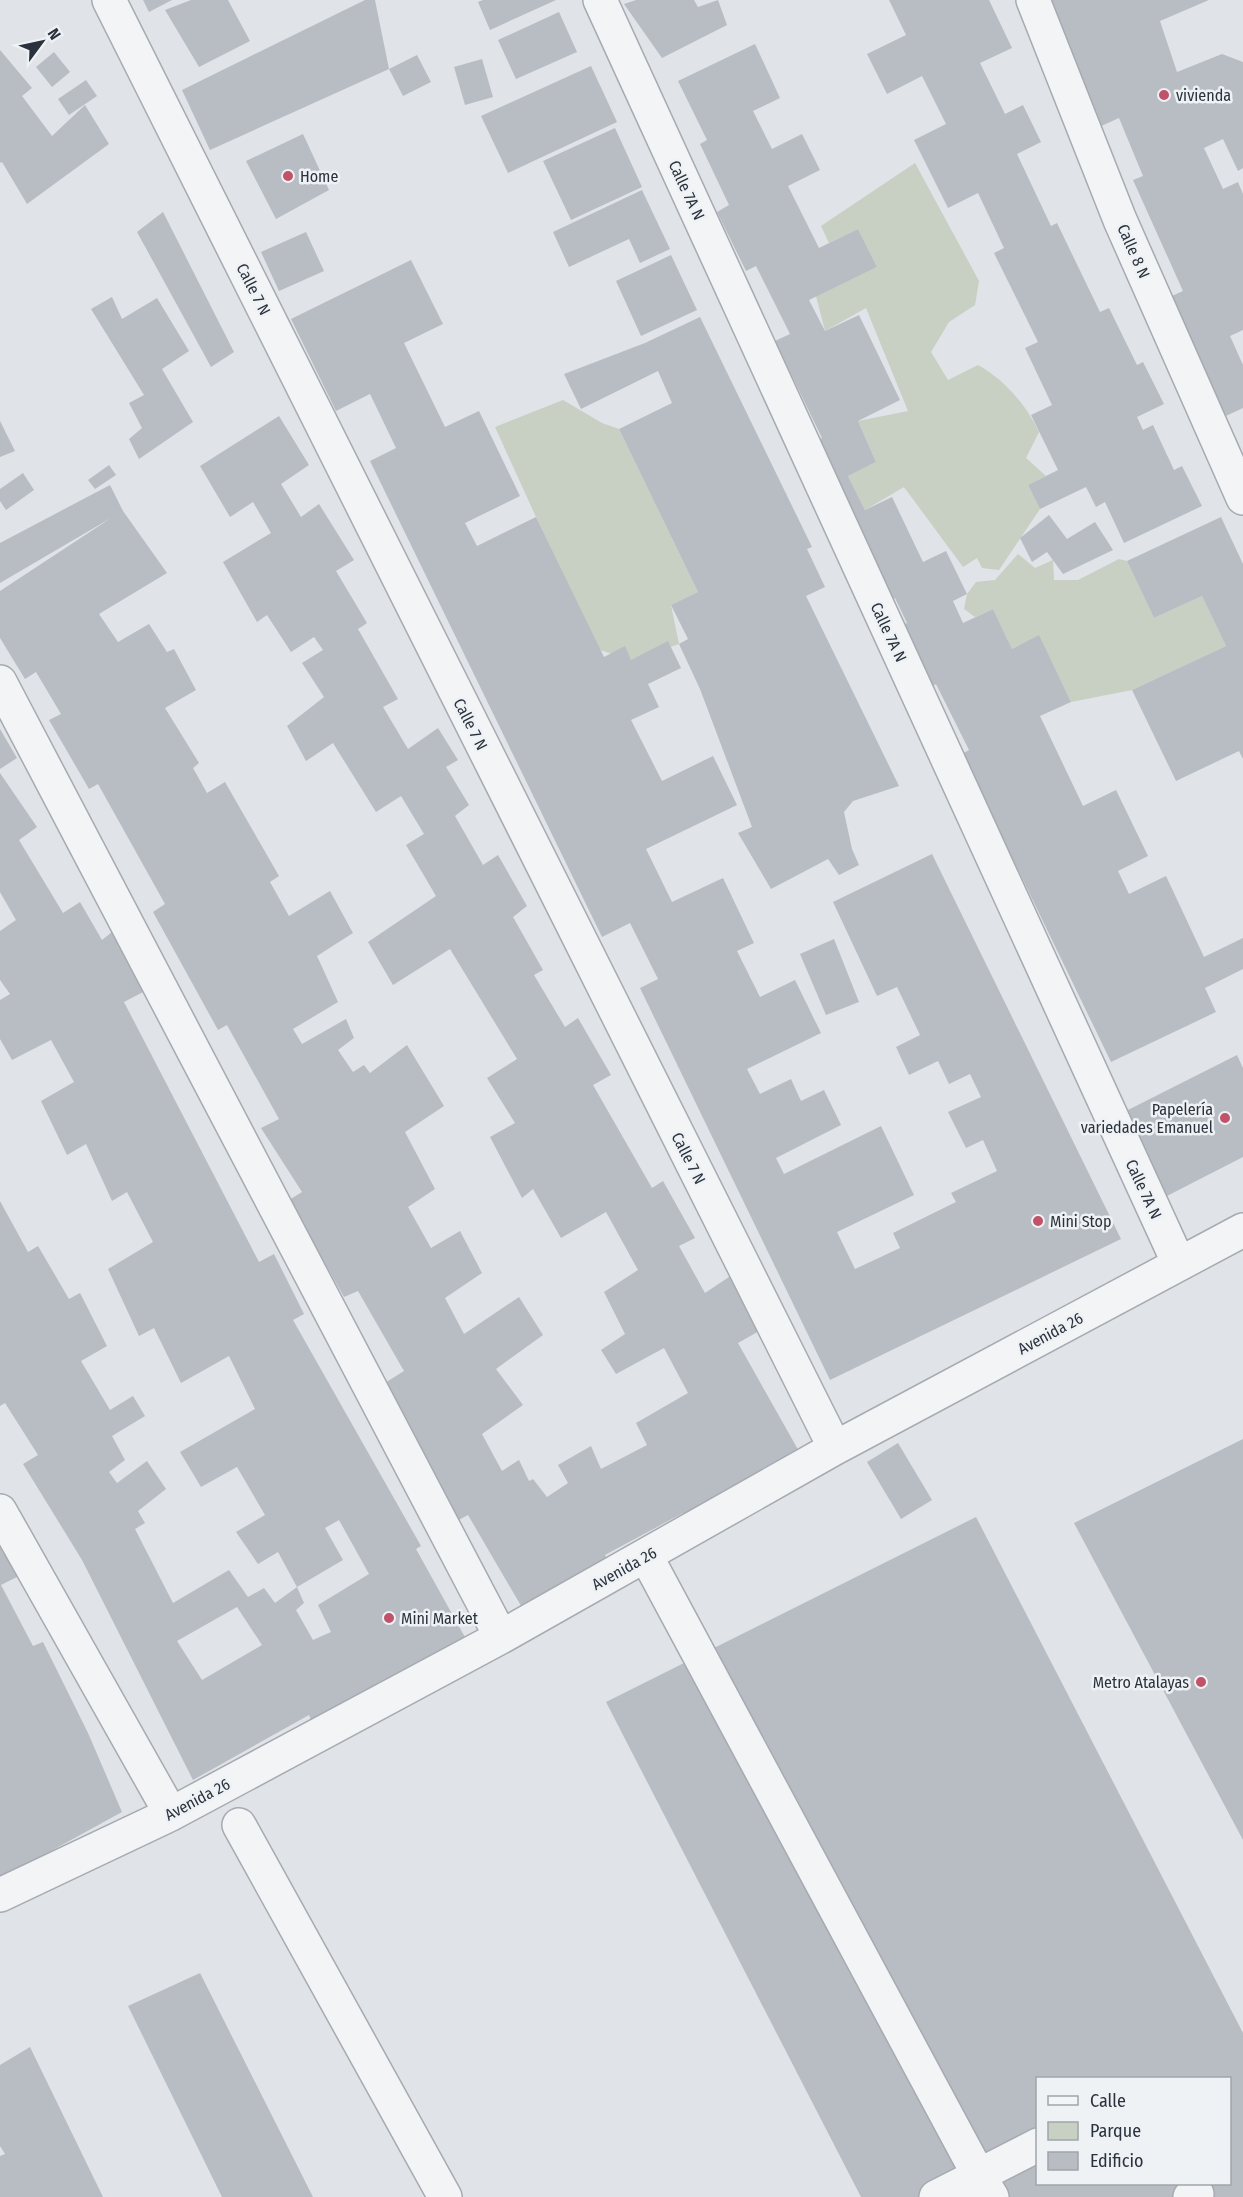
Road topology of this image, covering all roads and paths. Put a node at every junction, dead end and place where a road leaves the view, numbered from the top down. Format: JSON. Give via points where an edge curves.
{"nodes":[{"id":1,"x":109,"y":0,"type":"edge"},
{"id":2,"x":600,"y":0,"type":"edge"},
{"id":3,"x":1033,"y":0,"type":"edge"},
{"id":4,"x":1243,"y":498,"type":"edge"},
{"id":5,"x":0,"y":682,"type":"edge"},
{"id":6,"x":1243,"y":1230,"type":"edge"},
{"id":7,"x":1179,"y":1264,"type":"junction"},
{"id":8,"x":835,"y":1448,"type":"junction"},
{"id":9,"x":0,"y":1511,"type":"edge"},
{"id":10,"x":646,"y":1556,"type":"junction"},
{"id":11,"x":501,"y":1636,"type":"junction"},
{"id":12,"x":171,"y":1814,"type":"junction"},
{"id":13,"x":239,"y":1825,"type":"dead end"},
{"id":14,"x":0,"y":1895,"type":"edge"},
{"id":15,"x":1036,"y":2147,"type":"edge"},
{"id":16,"x":985,"y":2186,"type":"edge"},
{"id":17,"x":445,"y":2197,"type":"edge"},
{"id":18,"x":936,"y":2197,"type":"edge"}],
"edges":[{"from":1,"to":8,"type":"street","name":"Calle 7 N"},
{"from":2,"to":7,"type":"street","name":"Calle 7A N"},
{"from":3,"to":4,"type":"street","name":"Calle 8 N","via":[[1120,220]]},
{"from":5,"to":11,"type":"street"},
{"from":6,"to":7,"type":"street","name":"Avenida 26"},
{"from":7,"to":8,"type":"street","name":"Avenida 26"},
{"from":8,"to":10,"type":"street","name":"Avenida 26"},
{"from":9,"to":12,"type":"street"},
{"from":10,"to":11,"type":"street","name":"Avenida 26"},
{"from":10,"to":16,"type":"street"},
{"from":11,"to":12,"type":"street","name":"Avenida 26"},
{"from":12,"to":14,"type":"street","name":"Avenida 26"},
{"from":13,"to":17,"type":"street"},
{"from":15,"to":16,"type":"street"},
{"from":16,"to":18,"type":"street"}]}
